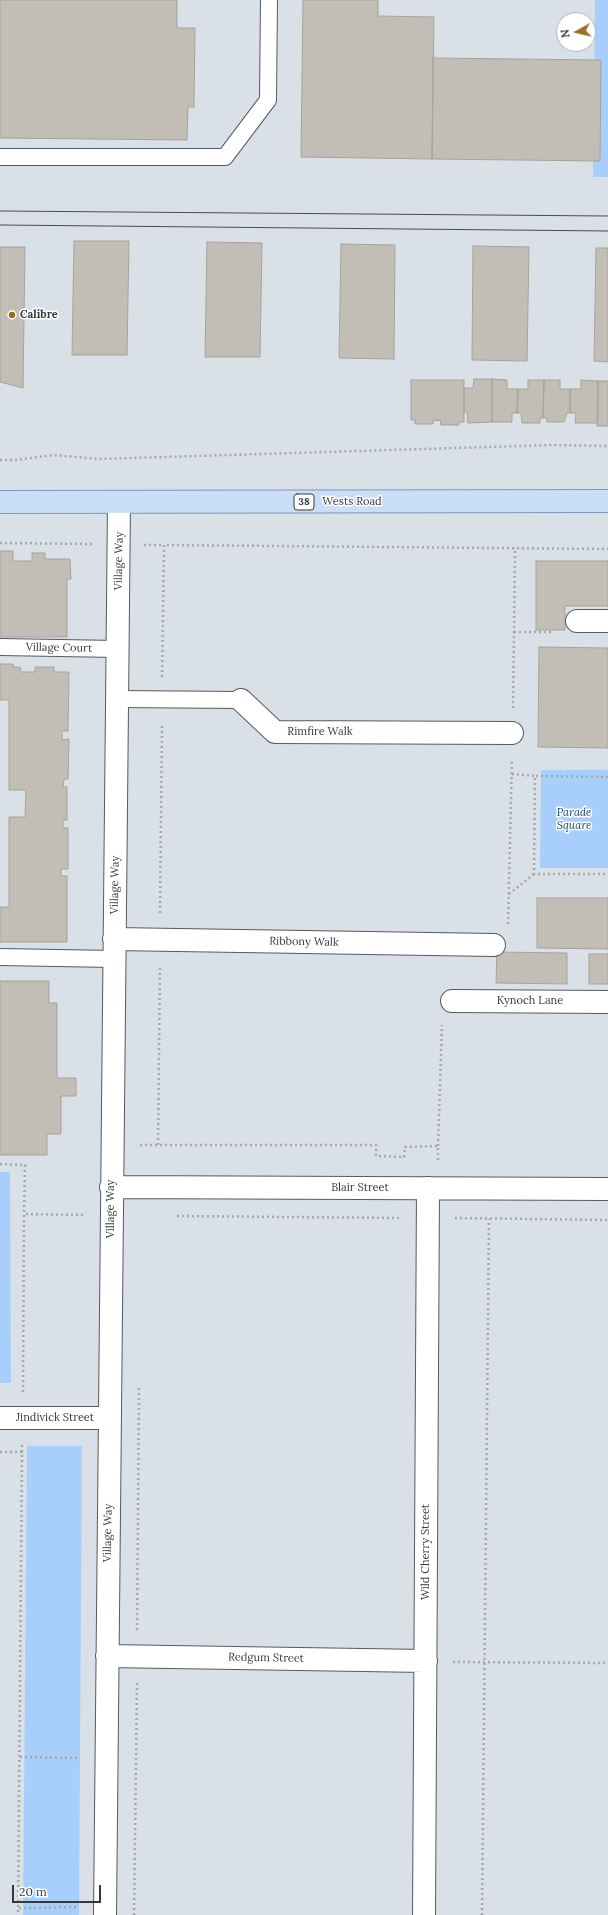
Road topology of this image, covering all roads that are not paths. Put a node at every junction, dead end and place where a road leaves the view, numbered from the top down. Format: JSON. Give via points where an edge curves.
{"nodes":[{"id":1,"x":269,"y":0,"type":"edge"},
{"id":2,"x":0,"y":157,"type":"edge"},
{"id":3,"x":0,"y":502,"type":"edge"},
{"id":4,"x":120,"y":502,"type":"junction"},
{"id":5,"x":608,"y":502,"type":"edge"},
{"id":6,"x":577,"y":621,"type":"road end"},
{"id":7,"x":608,"y":621,"type":"edge"},
{"id":8,"x":0,"y":647,"type":"edge"},
{"id":9,"x":118,"y":650,"type":"junction"},
{"id":10,"x":117,"y":699,"type":"junction"},
{"id":11,"x":241,"y":700,"type":"joint"},
{"id":12,"x":512,"y":734,"type":"road end"},
{"id":13,"x":494,"y":945,"type":"road end"},
{"id":14,"x":114,"y":949,"type":"junction"},
{"id":15,"x":0,"y":957,"type":"edge"},
{"id":16,"x":452,"y":1001,"type":"road end"},
{"id":17,"x":608,"y":1002,"type":"edge"},
{"id":18,"x":112,"y":1187,"type":"junction"},
{"id":19,"x":428,"y":1188,"type":"junction"},
{"id":20,"x":608,"y":1189,"type":"edge"},
{"id":21,"x":0,"y":1418,"type":"edge"},
{"id":22,"x":109,"y":1418,"type":"junction"},
{"id":23,"x":107,"y":1656,"type":"junction"},
{"id":24,"x":426,"y":1661,"type":"junction"},
{"id":25,"x":105,"y":1911,"type":"edge"},
{"id":26,"x":424,"y":1915,"type":"edge"}],
"edges":[{"from":1,"to":2,"type":"lane","via":[[268,100],[225,157]]},
{"from":3,"to":4,"type":"main road","name":"Wests Road","number":"38"},
{"from":4,"to":5,"type":"main road","name":"Wests Road","number":"38"},
{"from":4,"to":9,"type":"street","name":"Village Way"},
{"from":6,"to":7,"type":"street"},
{"from":8,"to":9,"type":"lane","name":"Village Court"},
{"from":9,"to":10,"type":"street","name":"Village Way"},
{"from":10,"to":11,"type":"lane","name":"Rimfire Walk"},
{"from":10,"to":14,"type":"street","name":"Village Way"},
{"from":11,"to":12,"type":"street","name":"Rimfire Walk","via":[[275,732]]},
{"from":13,"to":14,"type":"street","name":"Ribbony Walk"},
{"from":14,"to":15,"type":"lane"},
{"from":14,"to":18,"type":"street","name":"Village Way"},
{"from":16,"to":17,"type":"street","name":"Kynoch Lane"},
{"from":18,"to":19,"type":"street","name":"Blair Street"},
{"from":18,"to":22,"type":"street","name":"Village Way"},
{"from":19,"to":20,"type":"street","name":"Blair Street"},
{"from":19,"to":24,"type":"street","name":"Wild Cherry Street"},
{"from":21,"to":22,"type":"street","name":"Jindivick Street"},
{"from":22,"to":23,"type":"street","name":"Village Way"},
{"from":23,"to":24,"type":"street","name":"Redgum Street"},
{"from":23,"to":25,"type":"street","name":"Village Way"},
{"from":24,"to":26,"type":"street","name":"Wild Cherry Street"}]}
